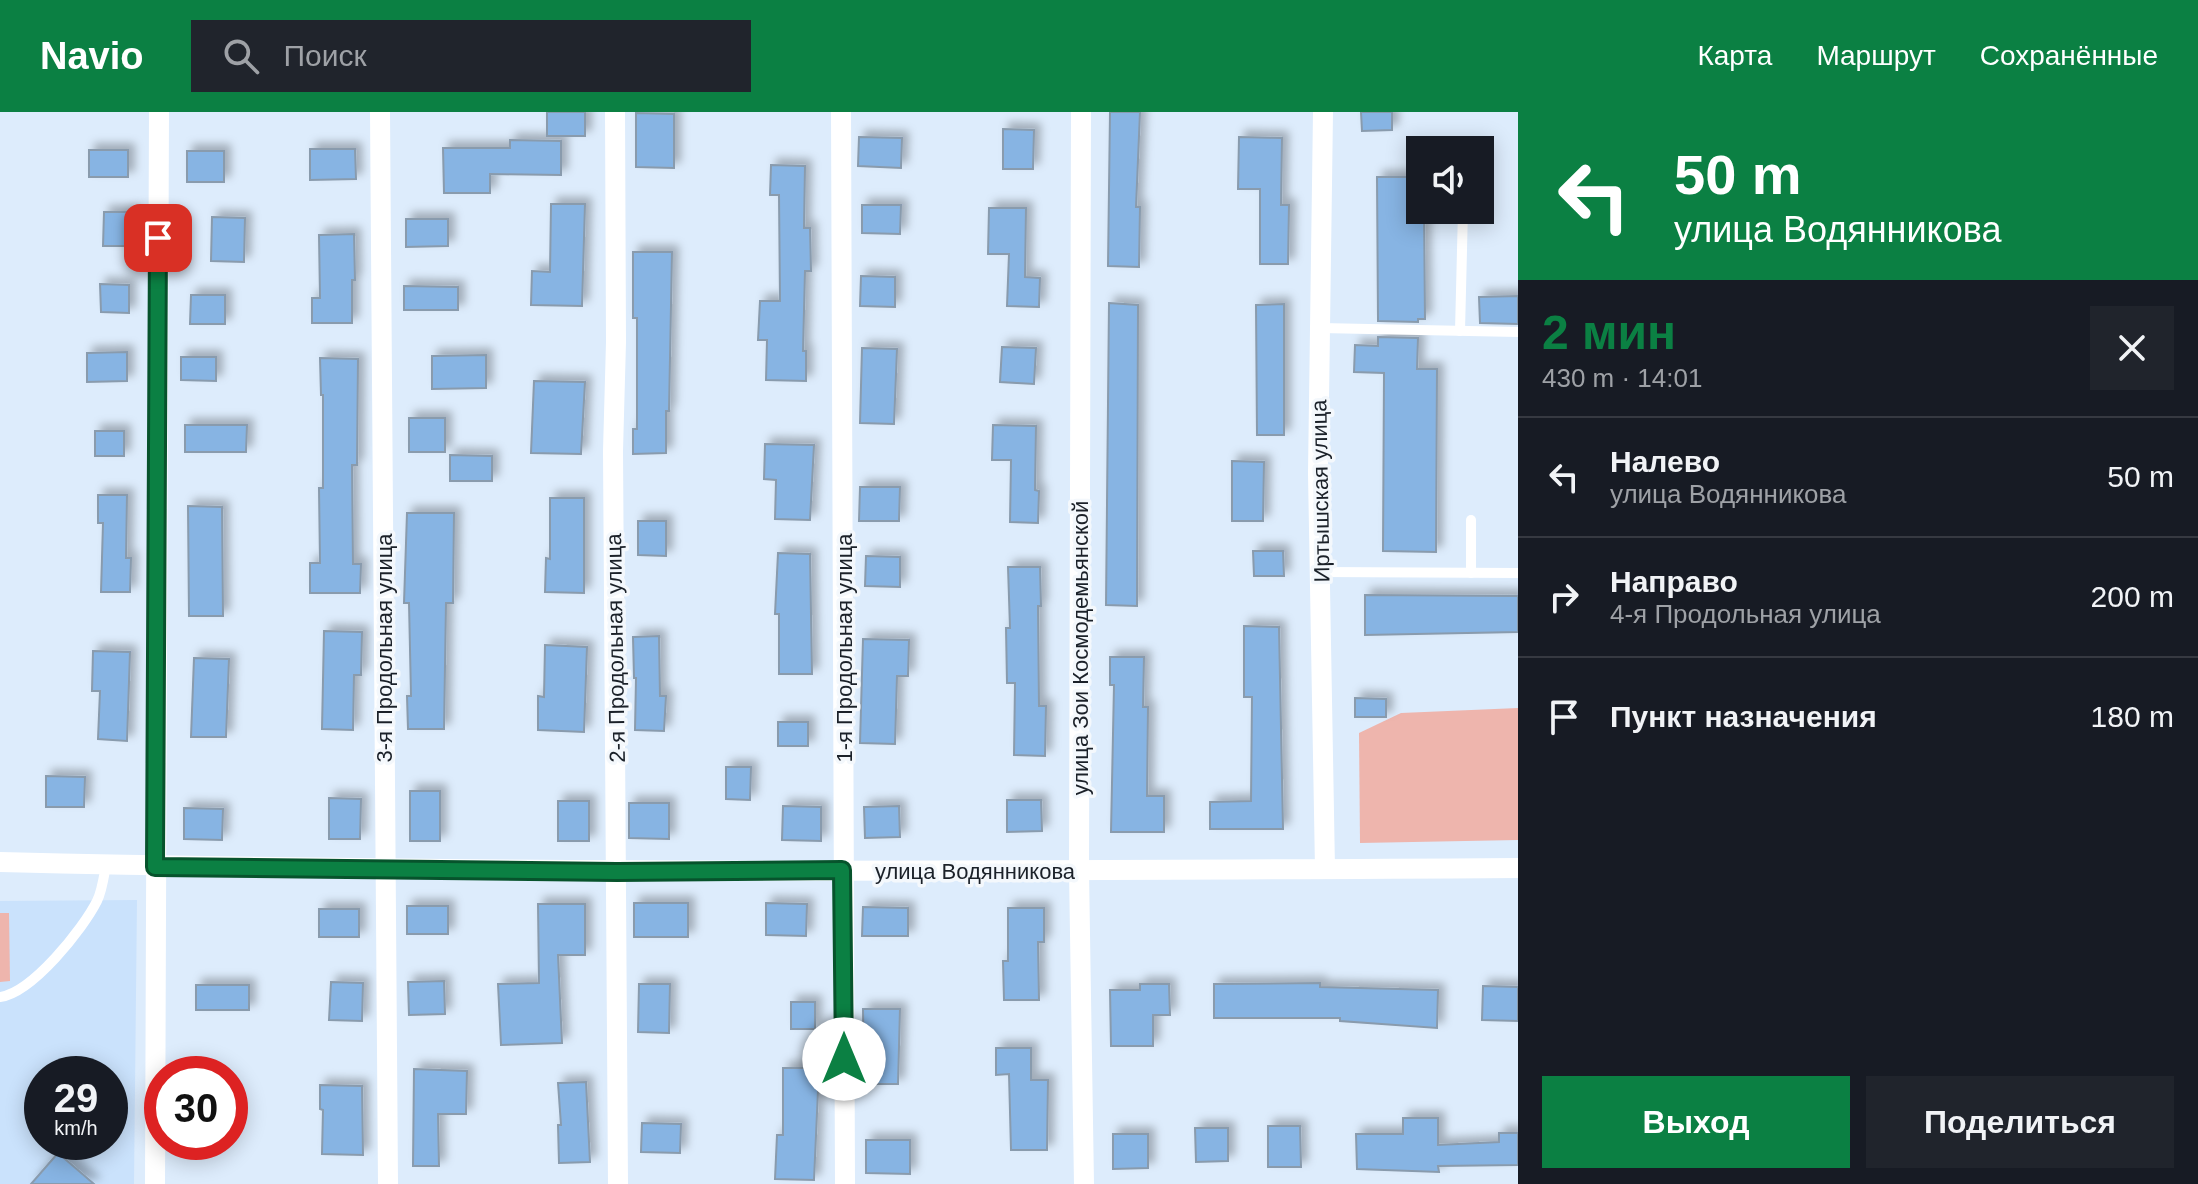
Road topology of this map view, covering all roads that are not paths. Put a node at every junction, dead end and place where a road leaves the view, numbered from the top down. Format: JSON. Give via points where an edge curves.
{"nodes":[{"id":1,"x":159,"y":112,"type":"edge"},
{"id":2,"x":380,"y":112,"type":"edge"},
{"id":3,"x":615,"y":112,"type":"edge"},
{"id":4,"x":841,"y":112,"type":"edge"},
{"id":5,"x":1081,"y":112,"type":"edge"},
{"id":6,"x":1323,"y":112,"type":"edge"},
{"id":7,"x":1463,"y":224,"type":"edge"},
{"id":8,"x":1320,"y":328,"type":"junction"},
{"id":9,"x":1460,"y":331,"type":"junction"},
{"id":10,"x":1518,"y":332,"type":"edge"},
{"id":11,"x":1471,"y":520,"type":"dead end"},
{"id":12,"x":1321,"y":572,"type":"junction"},
{"id":13,"x":1471,"y":573,"type":"junction"},
{"id":14,"x":1518,"y":573,"type":"edge"},
{"id":15,"x":0,"y":862,"type":"edge"},
{"id":16,"x":106,"y":865,"type":"junction"},
{"id":17,"x":155,"y":867,"type":"junction"},
{"id":18,"x":1518,"y":868,"type":"edge"},
{"id":19,"x":386,"y":869,"type":"junction"},
{"id":20,"x":1325,"y":869,"type":"junction"},
{"id":21,"x":842,"y":870,"type":"junction"},
{"id":22,"x":1079,"y":871,"type":"junction"},
{"id":23,"x":617,"y":872,"type":"junction"},
{"id":24,"x":0,"y":997,"type":"edge"},
{"id":25,"x":155,"y":1184,"type":"edge"},
{"id":26,"x":388,"y":1184,"type":"edge"},
{"id":27,"x":618,"y":1184,"type":"edge"},
{"id":28,"x":845,"y":1184,"type":"edge"},
{"id":29,"x":1084,"y":1184,"type":"edge"}],
"edges":[{"from":1,"to":17,"type":"street"},
{"from":2,"to":19,"type":"street","name":"3-я Продольная улица"},
{"from":3,"to":23,"type":"street","name":"2-я Продольная улица"},
{"from":4,"to":21,"type":"street","name":"1-я Продольная улица"},
{"from":5,"to":22,"type":"street","name":"улица Зои Космодемьянской"},
{"from":6,"to":8,"type":"street","name":"Иртышская улица"},
{"from":7,"to":9,"type":"lane"},
{"from":8,"to":9,"type":"lane"},
{"from":8,"to":12,"type":"street","name":"Иртышская улица"},
{"from":9,"to":10,"type":"lane"},
{"from":11,"to":13,"type":"lane"},
{"from":12,"to":13,"type":"lane"},
{"from":12,"to":20,"type":"street","name":"Иртышская улица"},
{"from":13,"to":14,"type":"lane"},
{"from":15,"to":16,"type":"street","name":"улица Водянникова"},
{"from":16,"to":17,"type":"street","name":"улица Водянникова"},
{"from":16,"to":24,"type":"lane","via":[[98,900],[68,942],[33,980]]},
{"from":17,"to":19,"type":"street","name":"улица Водянникова"},
{"from":17,"to":25,"type":"street"},
{"from":18,"to":20,"type":"street","name":"улица Водянникова"},
{"from":19,"to":23,"type":"street","name":"улица Водянникова"},
{"from":19,"to":26,"type":"street","name":"3-я Продольная улица"},
{"from":20,"to":22,"type":"street","name":"улица Водянникова"},
{"from":21,"to":22,"type":"street","name":"улица Водянникова"},
{"from":21,"to":23,"type":"street","name":"улица Водянникова"},
{"from":21,"to":28,"type":"street","name":"1-я Продольная улица"},
{"from":22,"to":29,"type":"street","name":"улица Зои Космодемьянской"},
{"from":23,"to":27,"type":"street","name":"2-я Продольная улица"}]}
